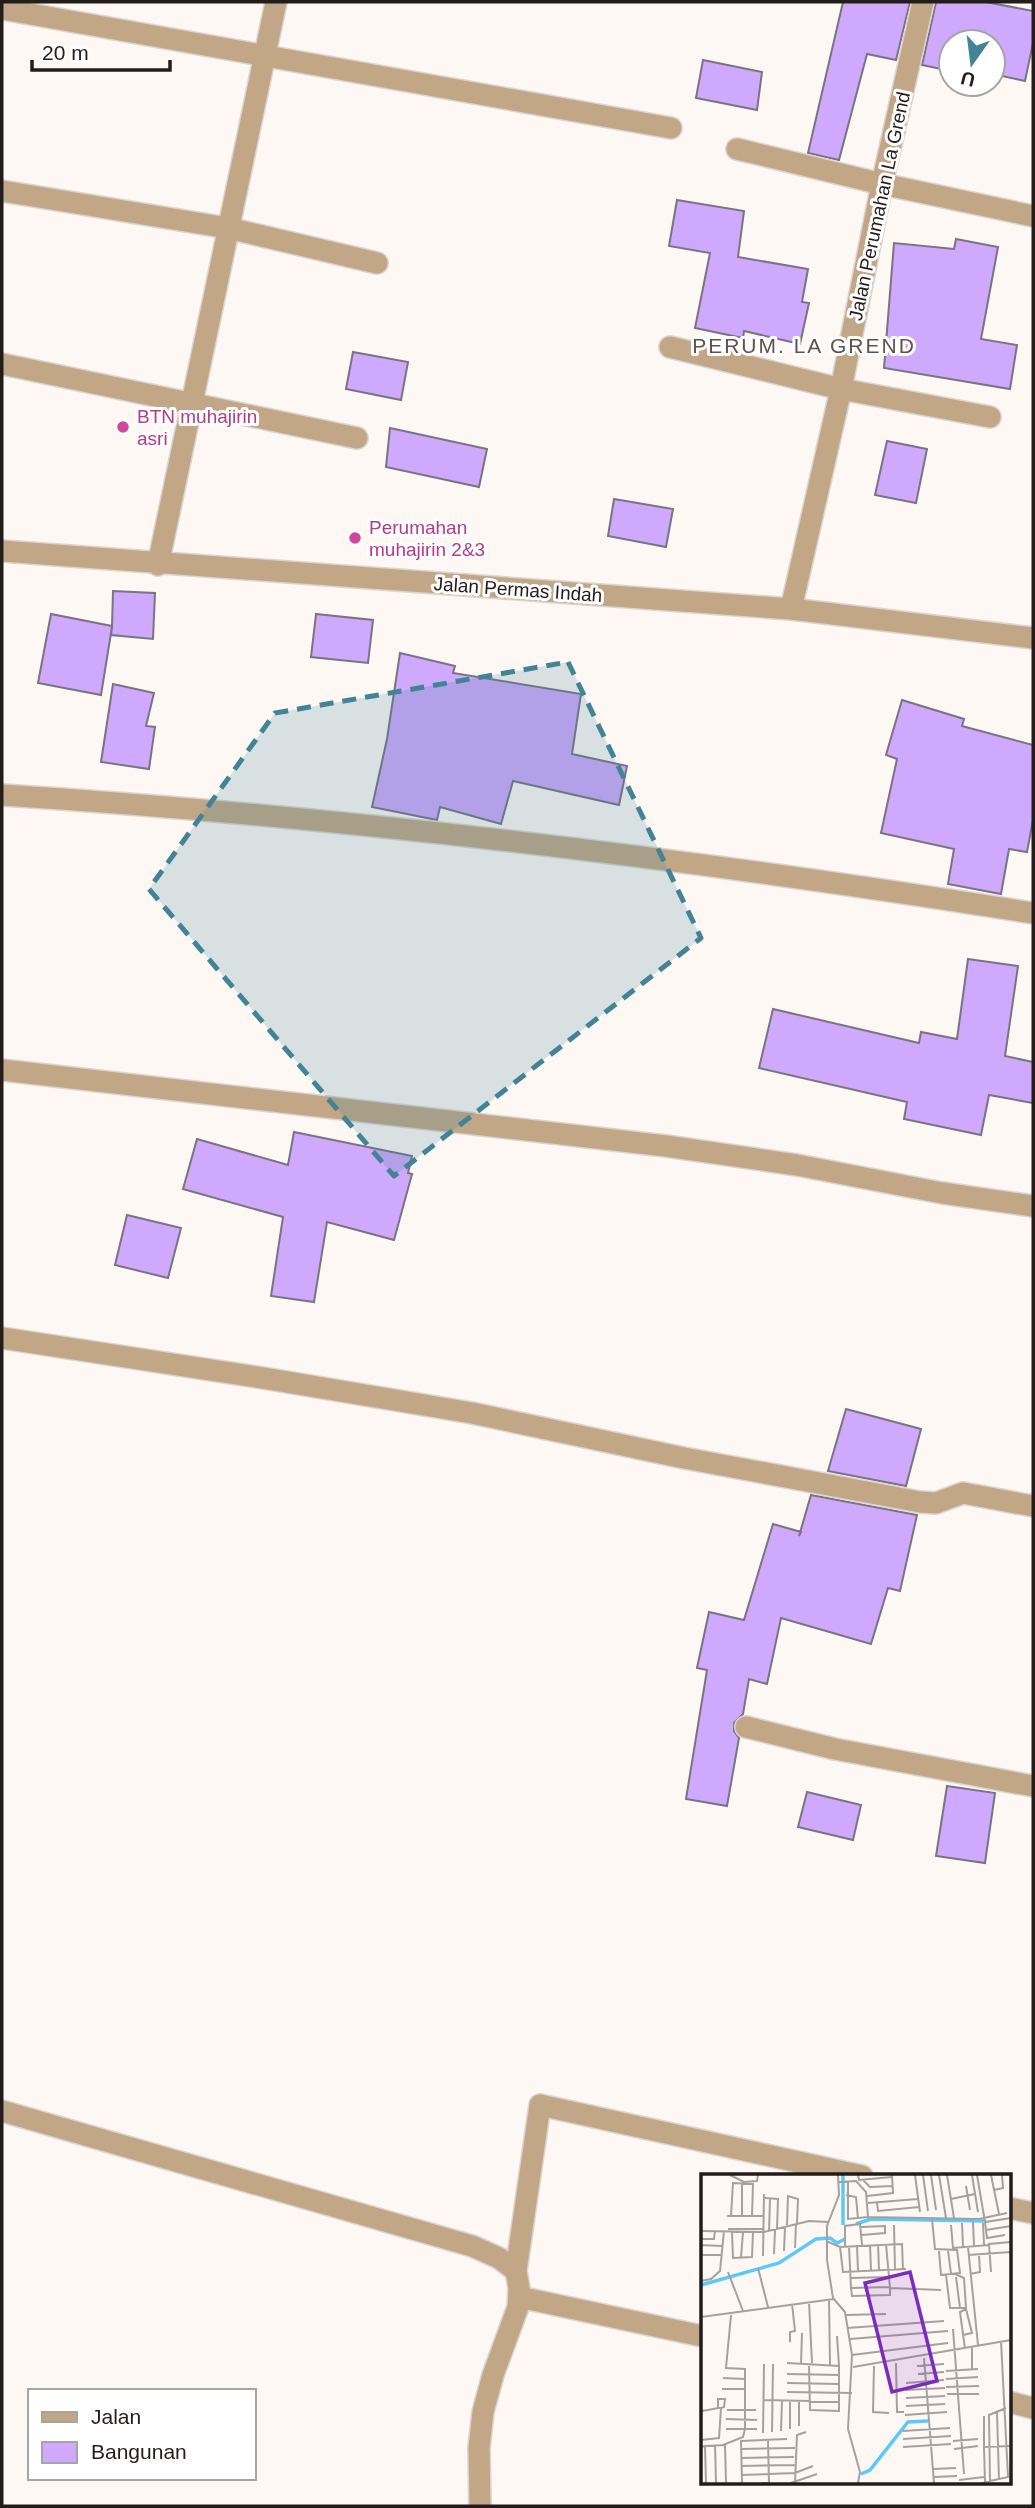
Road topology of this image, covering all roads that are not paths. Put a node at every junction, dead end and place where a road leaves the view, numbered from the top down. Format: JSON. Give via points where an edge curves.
{"nodes":[{"id":1,"x":276,"y":2,"type":"edge"},
{"id":2,"x":923,"y":2,"type":"edge"},
{"id":3,"x":2,"y":9,"type":"edge"},
{"id":4,"x":265,"y":54,"type":"junction"},
{"id":5,"x":671,"y":128,"type":"dead end"},
{"id":6,"x":737,"y":149,"type":"dead end"},
{"id":7,"x":882,"y":184,"type":"junction"},
{"id":8,"x":2,"y":191,"type":"edge"},
{"id":9,"x":1033,"y":216,"type":"edge"},
{"id":10,"x":228,"y":228,"type":"junction"},
{"id":11,"x":377,"y":263,"type":"dead end"},
{"id":12,"x":670,"y":346,"type":"dead end"},
{"id":13,"x":2,"y":364,"type":"edge"},
{"id":14,"x":841,"y":389,"type":"junction"},
{"id":15,"x":192,"y":402,"type":"junction"},
{"id":16,"x":990,"y":417,"type":"dead end"},
{"id":17,"x":357,"y":438,"type":"dead end"},
{"id":18,"x":2,"y":551,"type":"edge"},
{"id":19,"x":159,"y":565,"type":"junction"},
{"id":20,"x":790,"y":609,"type":"junction"},
{"id":21,"x":1033,"y":638,"type":"edge"},
{"id":22,"x":2,"y":795,"type":"edge"},
{"id":23,"x":1033,"y":913,"type":"edge"},
{"id":24,"x":2,"y":1070,"type":"edge"},
{"id":25,"x":1033,"y":1206,"type":"edge"},
{"id":26,"x":2,"y":1338,"type":"edge"},
{"id":27,"x":1033,"y":1506,"type":"edge"},
{"id":28,"x":746,"y":1727,"type":"dead end"},
{"id":29,"x":1033,"y":1787,"type":"edge"},
{"id":30,"x":2,"y":2111,"type":"edge"},
{"id":31,"x":857,"y":2174,"type":"edge"},
{"id":32,"x":1010,"y":2208,"type":"edge"},
{"id":33,"x":1033,"y":2213,"type":"edge"},
{"id":34,"x":516,"y":2271,"type":"junction"},
{"id":35,"x":519,"y":2297,"type":"junction"},
{"id":36,"x":701,"y":2336,"type":"edge"},
{"id":37,"x":1010,"y":2402,"type":"edge"},
{"id":38,"x":1033,"y":2407,"type":"edge"},
{"id":39,"x":480,"y":2506,"type":"edge"}],
"edges":[{"from":1,"to":4,"type":"street"},
{"from":2,"to":7,"type":"street","name":"Jalan Perumahan La Grend"},
{"from":3,"to":4,"type":"street"},
{"from":4,"to":5,"type":"street"},
{"from":4,"to":10,"type":"street"},
{"from":6,"to":7,"type":"street"},
{"from":7,"to":9,"type":"street"},
{"from":7,"to":14,"type":"street","name":"Jalan Perumahan La Grend"},
{"from":8,"to":10,"type":"street"},
{"from":10,"to":11,"type":"street"},
{"from":10,"to":15,"type":"street"},
{"from":12,"to":14,"type":"street"},
{"from":13,"to":15,"type":"street"},
{"from":14,"to":16,"type":"street"},
{"from":14,"to":20,"type":"street","name":"Jalan Perumahan La Grend"},
{"from":15,"to":17,"type":"street"},
{"from":15,"to":19,"type":"street"},
{"from":18,"to":19,"type":"street","name":"Jalan Permas Indah"},
{"from":19,"to":20,"type":"street","name":"Jalan Permas Indah"},
{"from":20,"to":21,"type":"street","name":"Jalan Permas Indah"},
{"from":22,"to":23,"type":"street","via":[[466,836]]},
{"from":24,"to":25,"type":"street","via":[[666,1146]]},
{"from":26,"to":27,"type":"street","via":[[472,1413],[920,1502],[936,1503],[963,1493]]},
{"from":28,"to":29,"type":"street"},
{"from":30,"to":34,"type":"street","via":[[472,2246]]},
{"from":31,"to":34,"type":"street","via":[[540,2105]]},
{"from":32,"to":33,"type":"street"},
{"from":34,"to":35,"type":"street"},
{"from":35,"to":36,"type":"street"},
{"from":35,"to":39,"type":"street","via":[[483,2412]]},
{"from":37,"to":38,"type":"street"}]}
